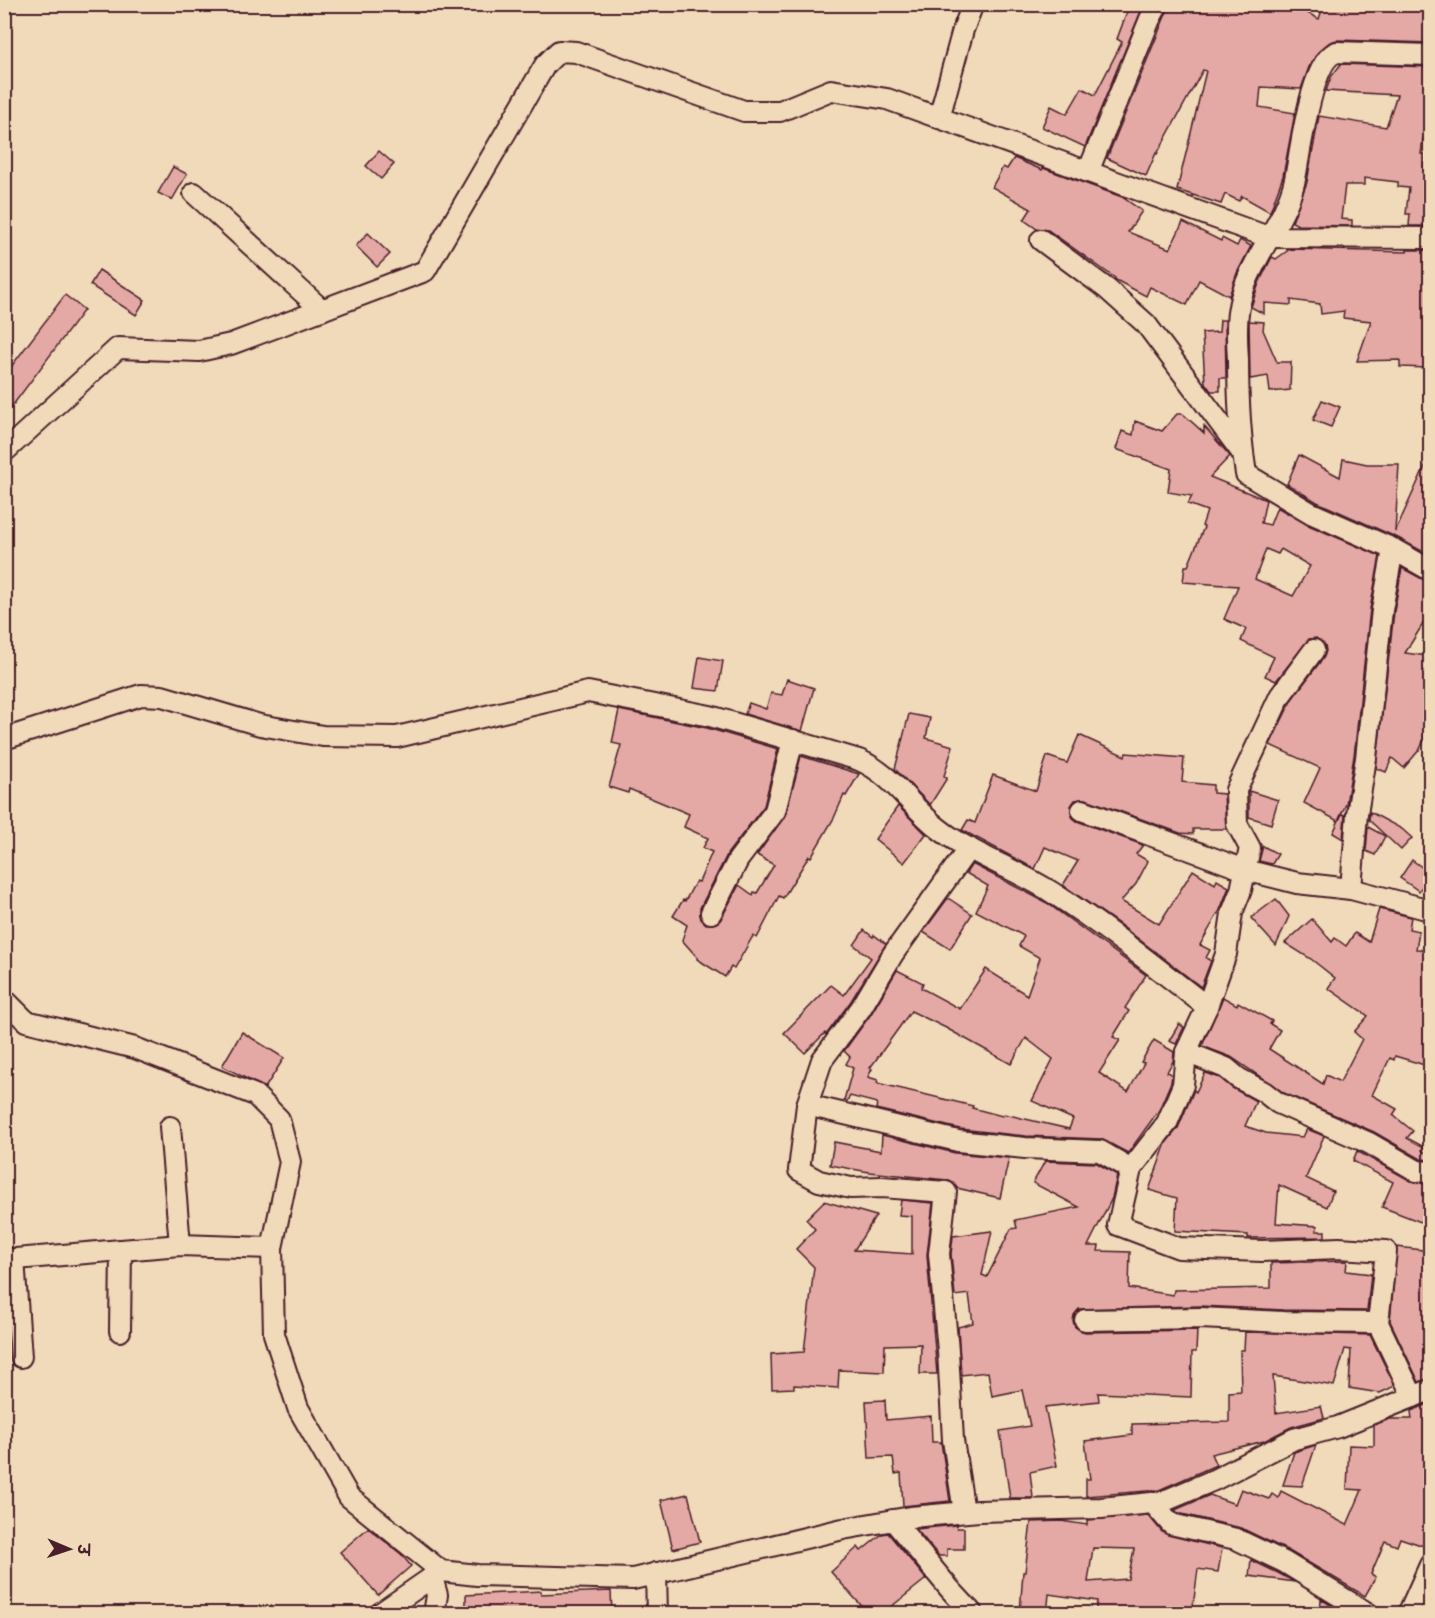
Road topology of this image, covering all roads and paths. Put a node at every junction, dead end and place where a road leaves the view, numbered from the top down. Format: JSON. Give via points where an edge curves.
{"nodes":[{"id":1,"x":973,"y":4,"type":"edge"},
{"id":2,"x":1158,"y":4,"type":"edge"},
{"id":3,"x":1431,"y":55,"type":"edge"},
{"id":4,"x":939,"y":118,"type":"junction"},
{"id":5,"x":1088,"y":172,"type":"junction"},
{"id":6,"x":194,"y":193,"type":"dead end"},
{"id":7,"x":1268,"y":237,"type":"junction"},
{"id":8,"x":1431,"y":238,"type":"edge"},
{"id":9,"x":1041,"y":240,"type":"dead end"},
{"id":10,"x":322,"y":310,"type":"junction"},
{"id":11,"x":4,"y":452,"type":"edge"},
{"id":12,"x":1242,"y":454,"type":"junction"},
{"id":13,"x":1393,"y":549,"type":"junction"},
{"id":14,"x":1431,"y":570,"type":"edge"},
{"id":15,"x":1314,"y":650,"type":"dead end"},
{"id":16,"x":4,"y":739,"type":"edge"},
{"id":17,"x":794,"y":740,"type":"junction"},
{"id":18,"x":1082,"y":810,"type":"dead end"},
{"id":19,"x":969,"y":848,"type":"junction"},
{"id":20,"x":1245,"y":870,"type":"junction"},
{"id":21,"x":1351,"y":889,"type":"junction"},
{"id":22,"x":1431,"y":910,"type":"edge"},
{"id":23,"x":711,"y":913,"type":"dead end"},
{"id":24,"x":4,"y":999,"type":"edge"},
{"id":25,"x":1207,"y":1006,"type":"junction"},
{"id":26,"x":1186,"y":1052,"type":"junction"},
{"id":27,"x":807,"y":1105,"type":"junction"},
{"id":28,"x":170,"y":1127,"type":"dead end"},
{"id":29,"x":1131,"y":1169,"type":"junction"},
{"id":30,"x":1431,"y":1172,"type":"edge"},
{"id":31,"x":180,"y":1245,"type":"junction"},
{"id":32,"x":272,"y":1248,"type":"junction"},
{"id":33,"x":121,"y":1250,"type":"junction"},
{"id":34,"x":9,"y":1260,"type":"edge"},
{"id":35,"x":1085,"y":1320,"type":"dead end"},
{"id":36,"x":1378,"y":1323,"type":"junction"},
{"id":37,"x":120,"y":1331,"type":"dead end"},
{"id":38,"x":21,"y":1357,"type":"dead end"},
{"id":39,"x":1422,"y":1394,"type":"edge"},
{"id":40,"x":1153,"y":1503,"type":"junction"},
{"id":41,"x":964,"y":1512,"type":"junction"},
{"id":42,"x":893,"y":1520,"type":"junction"},
{"id":43,"x":1431,"y":1565,"type":"edge"},
{"id":44,"x":656,"y":1573,"type":"junction"},
{"id":45,"x":436,"y":1574,"type":"junction"},
{"id":46,"x":379,"y":1614,"type":"edge"},
{"id":47,"x":434,"y":1614,"type":"edge"},
{"id":48,"x":657,"y":1614,"type":"edge"},
{"id":49,"x":973,"y":1614,"type":"edge"},
{"id":50,"x":1369,"y":1614,"type":"edge"},
{"id":51,"x":1408,"y":1614,"type":"edge"}],
"edges":[{"from":1,"to":4,"type":"street"},
{"from":2,"to":5,"type":"street"},
{"from":3,"to":7,"type":"street","via":[[1337,52],[1326,59],[1304,126],[1294,182]]},
{"from":4,"to":5,"type":"street"},
{"from":4,"to":10,"type":"street","via":[[887,99],[831,90],[780,111],[744,111],[576,52],[560,51],[545,65],[425,271]]},
{"from":5,"to":7,"type":"street"},
{"from":6,"to":10,"type":"street"},
{"from":7,"to":8,"type":"street"},
{"from":7,"to":12,"type":"street","via":[[1241,295],[1238,314]]},
{"from":9,"to":12,"type":"street","via":[[1146,324]]},
{"from":10,"to":11,"type":"street","via":[[231,344],[199,351],[118,348]]},
{"from":12,"to":13,"type":"street","via":[[1245,474],[1311,513]]},
{"from":13,"to":14,"type":"street"},
{"from":13,"to":21,"type":"street","via":[[1382,610]]},
{"from":15,"to":20,"type":"street","via":[[1280,696],[1236,790],[1237,824],[1250,848]]},
{"from":16,"to":17,"type":"street","via":[[141,695],[162,696],[260,725],[323,736],[396,737],[588,692],[710,716]]},
{"from":17,"to":19,"type":"street","via":[[875,766],[937,827]]},
{"from":17,"to":23,"type":"street","via":[[775,811],[738,860]]},
{"from":18,"to":20,"type":"street"},
{"from":19,"to":25,"type":"street","via":[[1052,892]]},
{"from":19,"to":27,"type":"street","via":[[822,1060]]},
{"from":20,"to":21,"type":"street","via":[[1297,883]]},
{"from":20,"to":25,"type":"street","via":[[1232,913],[1226,954]]},
{"from":21,"to":22,"type":"street"},
{"from":24,"to":32,"type":"street","via":[[26,1021],[135,1048],[255,1095],[279,1119],[290,1162]]},
{"from":25,"to":26,"type":"street"},
{"from":26,"to":29,"type":"street","via":[[1184,1085],[1167,1123]]},
{"from":26,"to":30,"type":"street","via":[[1226,1068],[1278,1103],[1369,1143],[1416,1171]]},
{"from":27,"to":29,"type":"street","via":[[958,1141],[1025,1149],[1101,1151]]},
{"from":27,"to":41,"type":"street","via":[[799,1170],[819,1181],[850,1188],[946,1192],[939,1254],[953,1440]]},
{"from":28,"to":31,"type":"street"},
{"from":29,"to":36,"type":"street","via":[[1118,1225],[1179,1248],[1386,1251]]},
{"from":31,"to":32,"type":"street"},
{"from":31,"to":33,"type":"street"},
{"from":32,"to":45,"type":"street","via":[[274,1334],[298,1408],[349,1497]]},
{"from":33,"to":34,"type":"street"},
{"from":33,"to":37,"type":"street"},
{"from":34,"to":38,"type":"street"},
{"from":35,"to":36,"type":"street","via":[[1200,1318]]},
{"from":36,"to":39,"type":"street"},
{"from":39,"to":40,"type":"street","via":[[1338,1427],[1294,1439],[1214,1480]]},
{"from":40,"to":41,"type":"street"},
{"from":40,"to":50,"type":"street","via":[[1172,1524],[1236,1539],[1284,1562]]},
{"from":41,"to":42,"type":"street"},
{"from":42,"to":44,"type":"street"},
{"from":42,"to":49,"type":"street"},
{"from":43,"to":51,"type":"street"},
{"from":44,"to":45,"type":"street","via":[[633,1578]]},
{"from":44,"to":48,"type":"street"},
{"from":45,"to":46,"type":"street"},
{"from":45,"to":47,"type":"street"}]}
